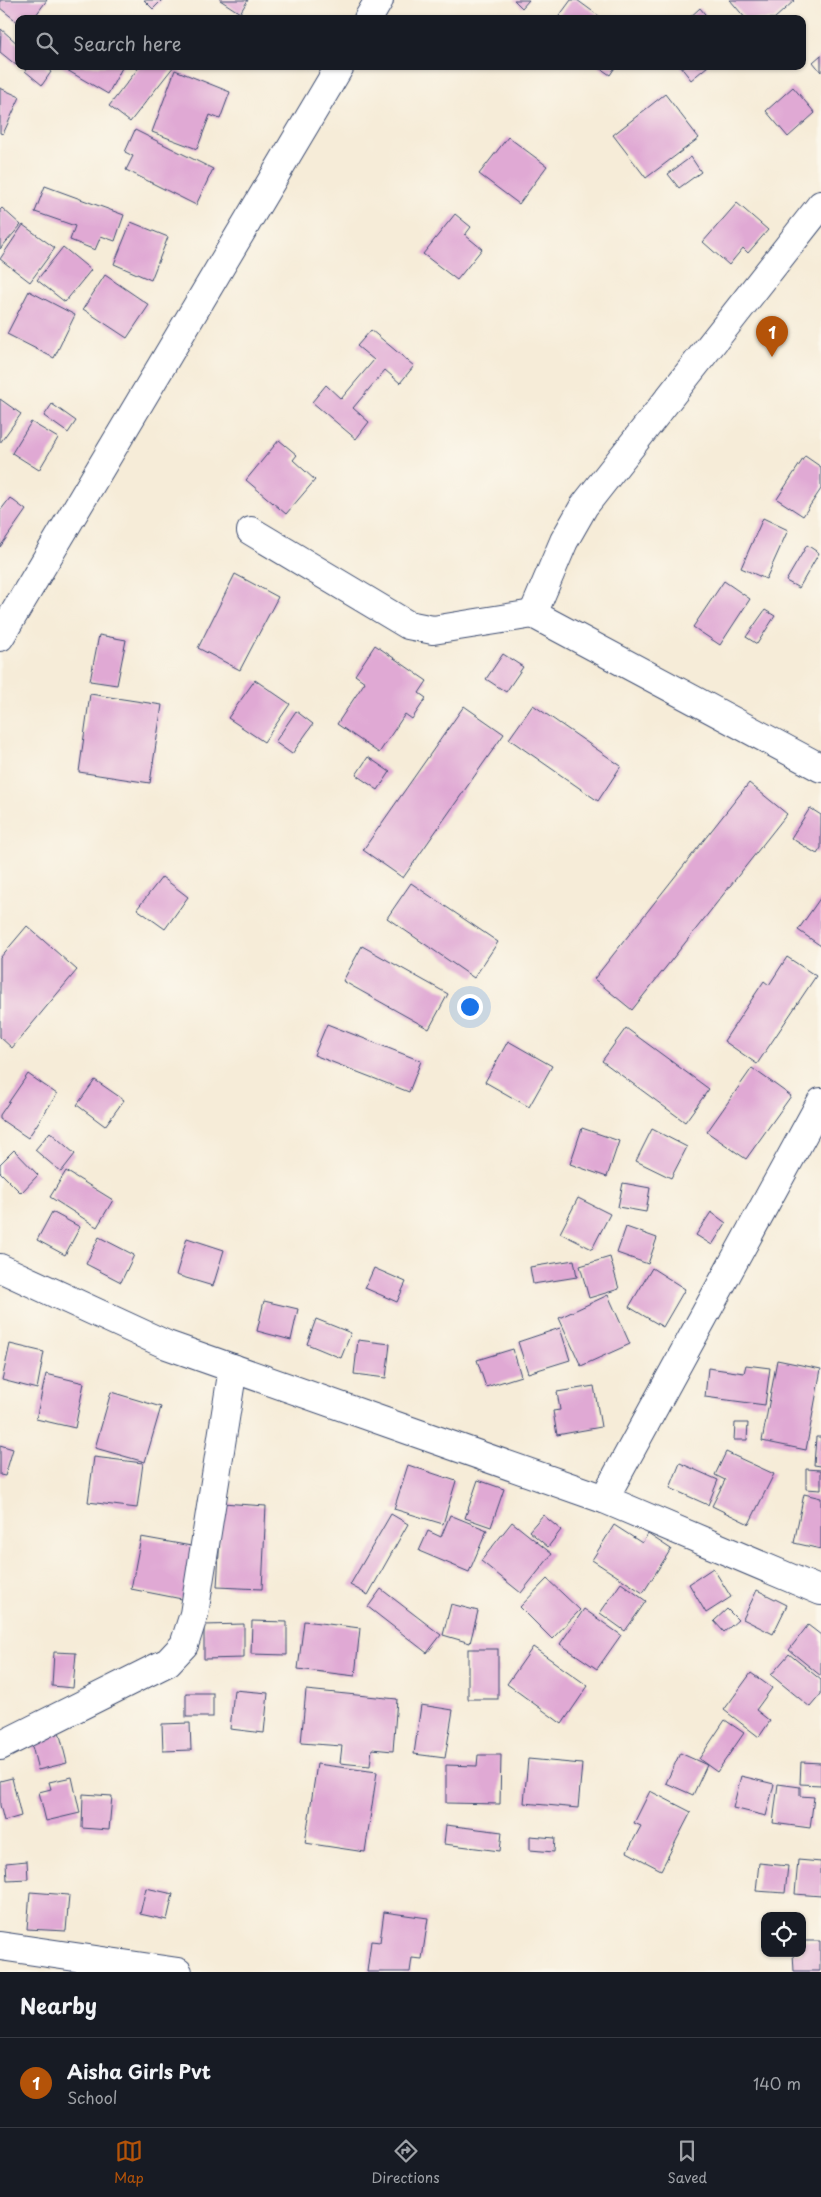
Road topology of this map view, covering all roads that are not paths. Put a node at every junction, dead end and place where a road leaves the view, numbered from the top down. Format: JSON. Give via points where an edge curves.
{"nodes":[{"id":1,"x":379,"y":0,"type":"edge"},
{"id":2,"x":370,"y":15,"type":"edge"},
{"id":3,"x":338,"y":70,"type":"edge"},
{"id":4,"x":821,"y":205,"type":"edge"},
{"id":5,"x":251,"y":531,"type":"dead end"},
{"id":6,"x":532,"y":614,"type":"junction"},
{"id":7,"x":0,"y":637,"type":"edge"},
{"id":8,"x":821,"y":768,"type":"edge"},
{"id":9,"x":821,"y":1102,"type":"edge"},
{"id":10,"x":0,"y":1268,"type":"edge"},
{"id":11,"x":233,"y":1368,"type":"junction"},
{"id":12,"x":604,"y":1499,"type":"junction"},
{"id":13,"x":821,"y":1591,"type":"edge"},
{"id":14,"x":0,"y":1746,"type":"edge"},
{"id":15,"x":0,"y":1946,"type":"edge"},
{"id":16,"x":178,"y":1972,"type":"edge"}],
"edges":[{"from":1,"to":2,"type":"street"},
{"from":3,"to":7,"type":"street"},
{"from":4,"to":6,"type":"street","via":[[584,506],[564,541]]},
{"from":5,"to":6,"type":"street","via":[[408,625],[433,630]]},
{"from":6,"to":8,"type":"street"},
{"from":9,"to":12,"type":"street"},
{"from":10,"to":11,"type":"street","via":[[167,1345]]},
{"from":11,"to":12,"type":"street"},
{"from":11,"to":14,"type":"street","via":[[194,1614],[184,1645],[168,1662]]},
{"from":12,"to":13,"type":"street"},
{"from":15,"to":16,"type":"street"}]}
